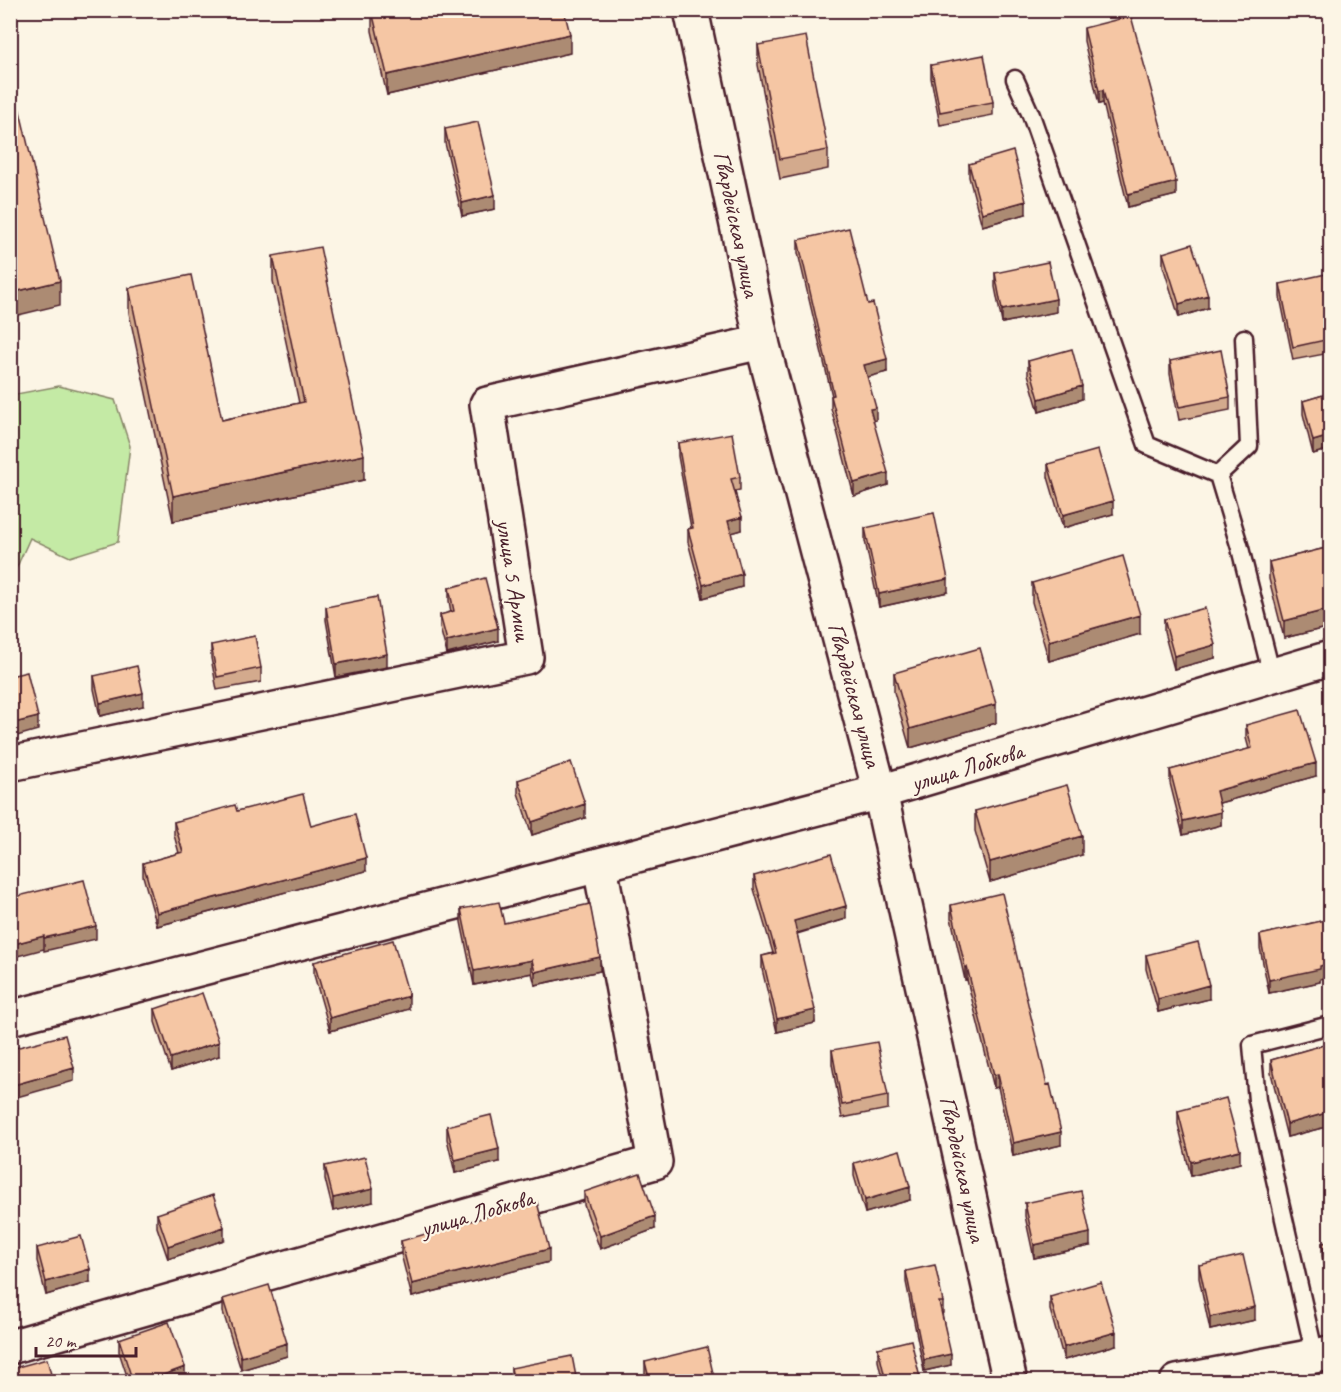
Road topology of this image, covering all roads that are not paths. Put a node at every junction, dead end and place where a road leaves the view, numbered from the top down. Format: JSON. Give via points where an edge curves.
{"nodes":[{"id":1,"x":691,"y":10,"type":"edge"},
{"id":2,"x":1015,"y":80,"type":"dead end"},
{"id":3,"x":1244,"y":338,"type":"dead end"},
{"id":4,"x":762,"y":342,"type":"junction"},
{"id":5,"x":1218,"y":475,"type":"junction"},
{"id":6,"x":1330,"y":658,"type":"edge"},
{"id":7,"x":1272,"y":676,"type":"junction"},
{"id":8,"x":10,"y":764,"type":"edge"},
{"id":9,"x":880,"y":792,"type":"junction"},
{"id":10,"x":600,"y":866,"type":"junction"},
{"id":11,"x":10,"y":1018,"type":"edge"},
{"id":12,"x":1330,"y":1025,"type":"edge"},
{"id":13,"x":10,"y":1347,"type":"edge"},
{"id":14,"x":1323,"y":1354,"type":"edge"},
{"id":15,"x":1010,"y":1382,"type":"edge"},
{"id":16,"x":1177,"y":1382,"type":"edge"}],
"edges":[{"from":1,"to":4,"type":"street","name":"Гвардейская улица"},
{"from":2,"to":5,"type":"lane","via":[[1147,445]]},
{"from":3,"to":5,"type":"lane","via":[[1249,446]]},
{"from":4,"to":8,"type":"street","name":"улица 5 Армии","via":[[487,404],[525,657]]},
{"from":4,"to":9,"type":"street","name":"Гвардейская улица"},
{"from":5,"to":7,"type":"lane"},
{"from":6,"to":7,"type":"street","name":"улица Лобкова"},
{"from":7,"to":9,"type":"street","name":"улица Лобкова"},
{"from":9,"to":10,"type":"street","name":"улица Лобкова"},
{"from":9,"to":15,"type":"street","name":"Гвардейская улица"},
{"from":10,"to":11,"type":"street","name":"улица Лобкова"},
{"from":10,"to":13,"type":"street","name":"улица Лобкова","via":[[655,1162]]},
{"from":12,"to":14,"type":"lane","via":[[1252,1046],[1257,1100]]},
{"from":14,"to":16,"type":"street"}]}
